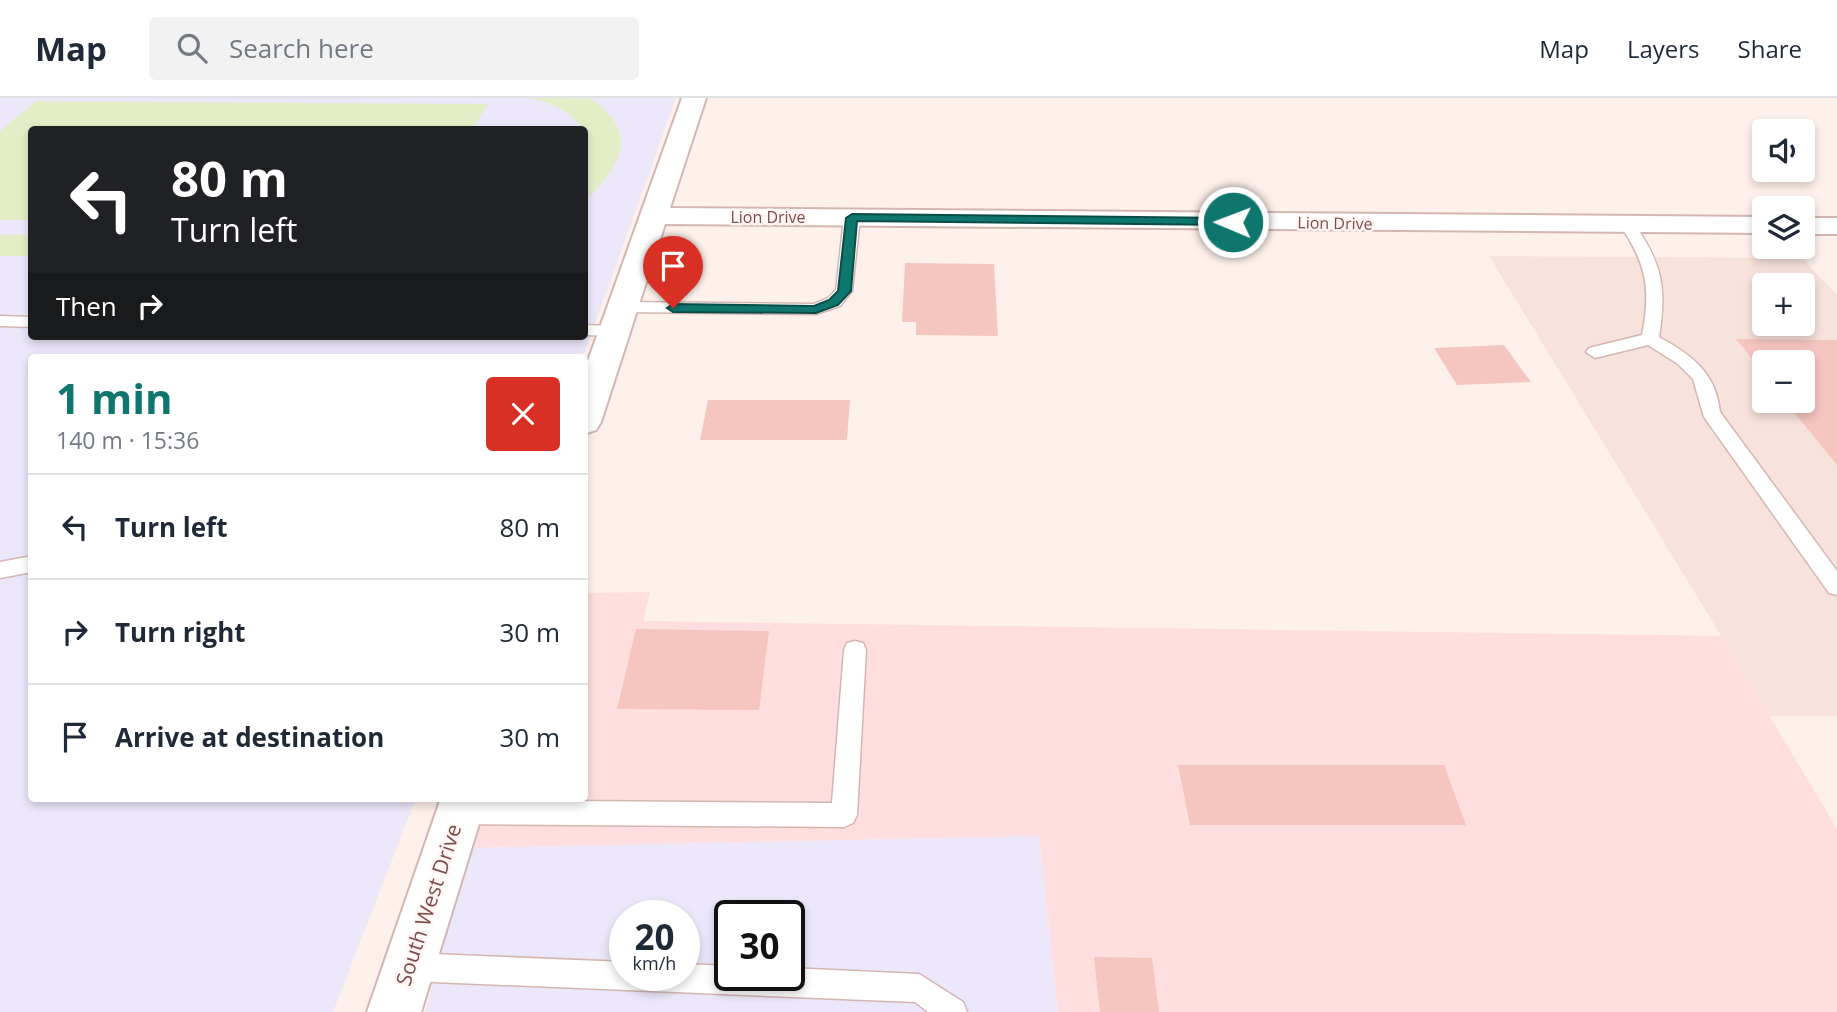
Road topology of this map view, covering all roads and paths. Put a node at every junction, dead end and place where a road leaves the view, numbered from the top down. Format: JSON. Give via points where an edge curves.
{"nodes":[{"id":1,"x":694,"y":98,"type":"edge"},
{"id":2,"x":654,"y":216,"type":"junction"},
{"id":3,"x":852,"y":218,"type":"junction"},
{"id":4,"x":1628,"y":225,"type":"junction"},
{"id":5,"x":1752,"y":225,"type":"edge"},
{"id":6,"x":1815,"y":226,"type":"edge"},
{"id":7,"x":1837,"y":226,"type":"edge"},
{"id":8,"x":618,"y":319,"type":"junction"},
{"id":9,"x":0,"y":321,"type":"edge"},
{"id":10,"x":28,"y":322,"type":"edge"},
{"id":11,"x":588,"y":329,"type":"edge"},
{"id":12,"x":1650,"y":339,"type":"junction"},
{"id":13,"x":1595,"y":352,"type":"dead end"},
{"id":14,"x":588,"y":410,"type":"edge"},
{"id":15,"x":28,"y":566,"type":"edge"},
{"id":16,"x":0,"y":570,"type":"edge"},
{"id":17,"x":1837,"y":587,"type":"edge"},
{"id":18,"x":855,"y":650,"type":"dead end"},
{"id":19,"x":461,"y":805,"type":"edge"},
{"id":20,"x":409,"y":967,"type":"junction"},
{"id":21,"x":394,"y":1012,"type":"edge"},
{"id":22,"x":953,"y":1012,"type":"edge"}],
"edges":[{"from":1,"to":2,"type":"street"},
{"from":2,"to":3,"type":"street","name":"Lion Drive"},
{"from":2,"to":8,"type":"street"},
{"from":3,"to":4,"type":"street","name":"Lion Drive"},
{"from":3,"to":8,"type":"lane","via":[[844,291],[834,302],[816,309]]},
{"from":4,"to":5,"type":"street","name":"Lion Drive"},
{"from":4,"to":12,"type":"lane","via":[[1654,271],[1656,312]]},
{"from":6,"to":7,"type":"street"},
{"from":8,"to":11,"type":"lane"},
{"from":8,"to":14,"type":"street"},
{"from":9,"to":10,"type":"lane"},
{"from":12,"to":13,"type":"lane"},
{"from":12,"to":17,"type":"lane","via":[[1680,356],[1699,374],[1711,392],[1712,413]]},
{"from":15,"to":16,"type":"lane"},
{"from":18,"to":19,"type":"lane","via":[[844,815]]},
{"from":19,"to":20,"type":"street","name":"South West Drive"},
{"from":20,"to":21,"type":"street","name":"South West Drive"},
{"from":20,"to":22,"type":"lane","via":[[919,988]]}]}
